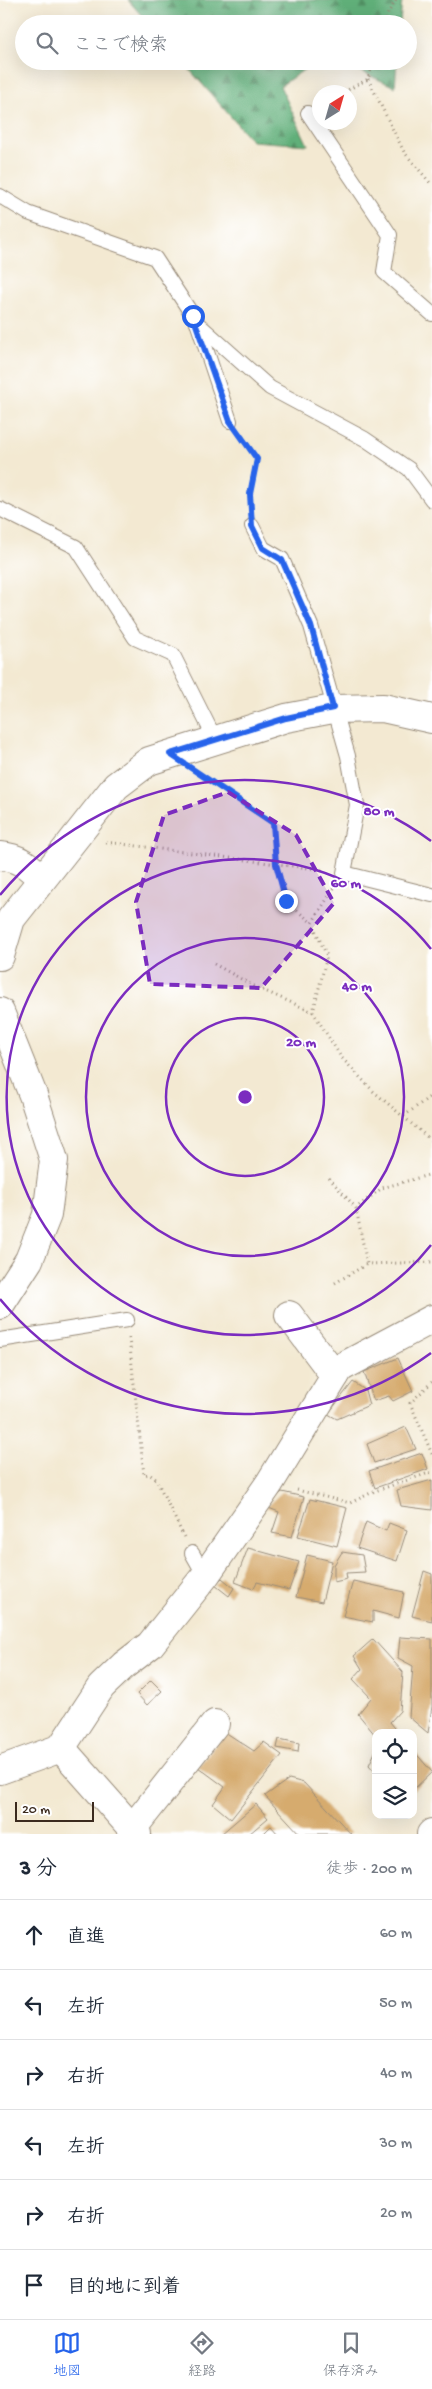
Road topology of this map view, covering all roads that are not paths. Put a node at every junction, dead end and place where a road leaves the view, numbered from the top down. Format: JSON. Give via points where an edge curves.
{"nodes":[{"id":1,"x":308,"y":113,"type":"dead end"},
{"id":2,"x":0,"y":196,"type":"edge"},
{"id":3,"x":432,"y":314,"type":"edge"},
{"id":4,"x":196,"y":322,"type":"junction"},
{"id":5,"x":230,"y":421,"type":"road end"},
{"id":6,"x":432,"y":500,"type":"edge"},
{"id":7,"x":0,"y":509,"type":"edge"},
{"id":8,"x":252,"y":526,"type":"road end"},
{"id":9,"x":333,"y":708,"type":"junction"},
{"id":10,"x":432,"y":720,"type":"edge"},
{"id":11,"x":216,"y":741,"type":"junction"},
{"id":12,"x":0,"y":856,"type":"edge"},
{"id":13,"x":42,"y":879,"type":"junction"},
{"id":14,"x":432,"y":895,"type":"edge"},
{"id":15,"x":0,"y":956,"type":"edge"},
{"id":16,"x":0,"y":1012,"type":"edge"},
{"id":17,"x":0,"y":1305,"type":"edge"},
{"id":18,"x":289,"y":1315,"type":"dead end"},
{"id":19,"x":432,"y":1319,"type":"edge"},
{"id":20,"x":127,"y":1320,"type":"road end"},
{"id":21,"x":0,"y":1340,"type":"edge"},
{"id":22,"x":335,"y":1376,"type":"junction"},
{"id":23,"x":192,"y":1553,"type":"road end"},
{"id":24,"x":205,"y":1576,"type":"junction"},
{"id":25,"x":215,"y":1724,"type":"dead end"},
{"id":26,"x":61,"y":1748,"type":"junction"},
{"id":27,"x":0,"y":1770,"type":"edge"},
{"id":28,"x":135,"y":1832,"type":"edge"}],
"edges":[{"from":1,"to":3,"type":"lane","via":[[390,235],[384,272]]},
{"from":2,"to":4,"type":"lane","via":[[28,213],[155,258]]},
{"from":4,"to":5,"type":"lane"},
{"from":4,"to":6,"type":"lane","via":[[270,388],[365,438],[409,469]]},
{"from":7,"to":11,"type":"lane","via":[[76,547],[135,638],[173,655]]},
{"from":8,"to":9,"type":"lane","via":[[263,548],[282,560],[311,626]]},
{"from":9,"to":10,"type":"street","via":[[383,708]]},
{"from":9,"to":11,"type":"street","via":[[286,718]]},
{"from":9,"to":14,"type":"lane","via":[[348,756],[357,805],[344,872]]},
{"from":11,"to":13,"type":"street","via":[[149,761],[116,786]]},
{"from":12,"to":13,"type":"street","via":[[12,856],[27,864]]},
{"from":13,"to":15,"type":"street","via":[[11,918]]},
{"from":16,"to":17,"type":"street","via":[[33,1095],[54,1160],[47,1215],[30,1260]]},
{"from":18,"to":22,"type":"street"},
{"from":19,"to":22,"type":"street","via":[[340,1368]]},
{"from":20,"to":21,"type":"lane"},
{"from":22,"to":24,"type":"street","via":[[269,1484]]},
{"from":23,"to":24,"type":"lane"},
{"from":24,"to":26,"type":"street","via":[[150,1645],[101,1687]]},
{"from":25,"to":28,"type":"street"},
{"from":26,"to":27,"type":"street"},
{"from":26,"to":28,"type":"street"}]}
